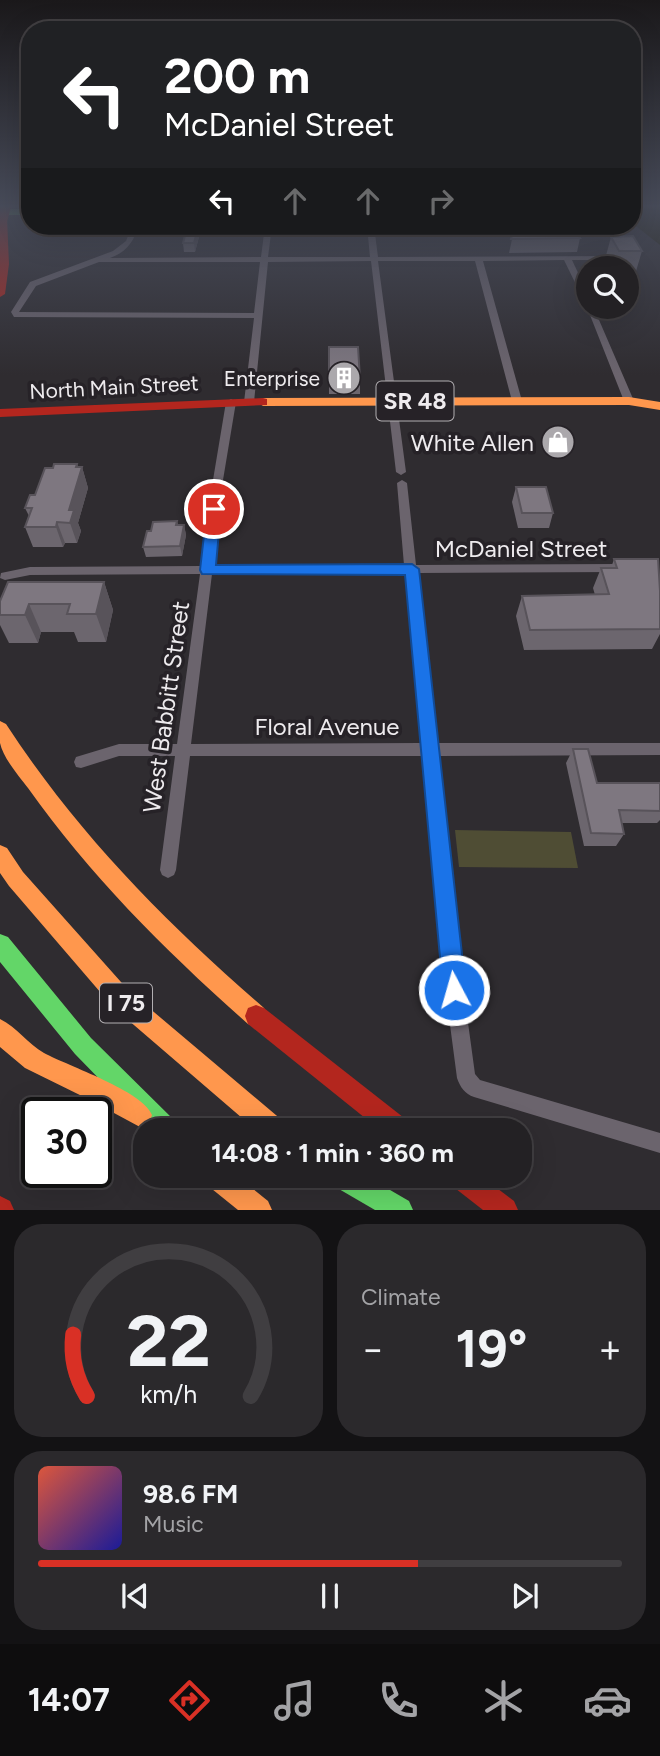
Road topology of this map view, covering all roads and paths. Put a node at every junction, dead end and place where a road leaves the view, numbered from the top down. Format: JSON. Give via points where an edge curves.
{"nodes":[{"id":1,"x":4,"y":262,"type":"edge"},
{"id":2,"x":94,"y":262,"type":"edge"},
{"id":3,"x":264,"y":262,"type":"edge"},
{"id":4,"x":375,"y":262,"type":"edge"},
{"id":5,"x":479,"y":262,"type":"edge"},
{"id":6,"x":0,"y":293,"type":"edge"},
{"id":7,"x":17,"y":316,"type":"joint"},
{"id":8,"x":258,"y":316,"type":"junction"},
{"id":9,"x":595,"y":319,"type":"edge"},
{"id":10,"x":660,"y":397,"type":"edge"},
{"id":11,"x":0,"y":400,"type":"edge"},
{"id":12,"x":391,"y":401,"type":"junction"},
{"id":13,"x":517,"y":401,"type":"junction"},
{"id":14,"x":629,"y":401,"type":"junction"},
{"id":15,"x":231,"y":402,"type":"junction"},
{"id":16,"x":249,"y":402,"type":"junction"},
{"id":17,"x":660,"y":406,"type":"edge"},
{"id":18,"x":0,"y":413,"type":"edge"},
{"id":19,"x":218,"y":486,"type":"dead end"},
{"id":20,"x":214,"y":509,"type":"dead end"},
{"id":21,"x":632,"y":568,"type":"edge"},
{"id":22,"x":412,"y":569,"type":"junction"},
{"id":23,"x":207,"y":570,"type":"junction"},
{"id":24,"x":5,"y":576,"type":"dead end"},
{"id":25,"x":0,"y":729,"type":"edge"},
{"id":26,"x":430,"y":748,"type":"junction"},
{"id":27,"x":660,"y":749,"type":"edge"},
{"id":28,"x":183,"y":750,"type":"junction"},
{"id":29,"x":81,"y":762,"type":"dead end"},
{"id":30,"x":0,"y":855,"type":"edge"},
{"id":31,"x":168,"y":870,"type":"dead end"},
{"id":32,"x":0,"y":946,"type":"edge"},
{"id":33,"x":0,"y":1031,"type":"edge"},
{"id":34,"x":145,"y":1118,"type":"edge"},
{"id":35,"x":153,"y":1118,"type":"edge"},
{"id":36,"x":260,"y":1118,"type":"edge"},
{"id":37,"x":383,"y":1118,"type":"edge"},
{"id":38,"x":660,"y":1143,"type":"edge"},
{"id":39,"x":231,"y":1188,"type":"edge"},
{"id":40,"x":362,"y":1188,"type":"edge"},
{"id":41,"x":476,"y":1188,"type":"edge"},
{"id":42,"x":259,"y":1210,"type":"edge"},
{"id":43,"x":400,"y":1210,"type":"edge"},
{"id":44,"x":505,"y":1210,"type":"edge"}],
"edges":[{"from":1,"to":6,"type":"main road"},
{"from":2,"to":7,"type":"street","via":[[33,284],[15,312]]},
{"from":3,"to":8,"type":"street"},
{"from":4,"to":12,"type":"street"},
{"from":5,"to":13,"type":"street"},
{"from":7,"to":8,"type":"street"},
{"from":8,"to":16,"type":"street"},
{"from":9,"to":14,"type":"street"},
{"from":10,"to":14,"type":"main road","name":"North Main Street","number":"SR 48"},
{"from":11,"to":15,"type":"main road","name":"North Main Street","number":"SR 48","via":[[193,397]]},
{"from":12,"to":13,"type":"main road","name":"North Main Street","number":"SR 48"},
{"from":12,"to":16,"type":"main road","name":"North Main Street","number":"SR 48"},
{"from":12,"to":22,"type":"street"},
{"from":13,"to":14,"type":"main road","name":"North Main Street","number":"SR 48"},
{"from":14,"to":17,"type":"main road","name":"North Main Street","number":"SR 48"},
{"from":15,"to":16,"type":"main road","name":"North Main Street","number":"SR 48"},
{"from":15,"to":18,"type":"main road","name":"North Main Street","number":"SR 48"},
{"from":15,"to":19,"type":"street"},
{"from":20,"to":23,"type":"street","name":"West Babbitt Street"},
{"from":21,"to":22,"type":"street","name":"McDaniel Street"},
{"from":22,"to":23,"type":"street","name":"McDaniel Street"},
{"from":22,"to":26,"type":"street"},
{"from":23,"to":24,"type":"street","name":"McDaniel Street","via":[[30,571]]},
{"from":23,"to":28,"type":"street","name":"West Babbitt Street"},
{"from":25,"to":37,"type":"main road","via":[[21,767],[156,926],[308,1060]]},
{"from":26,"to":27,"type":"street","name":"Floral Avenue"},
{"from":26,"to":28,"type":"street","name":"Floral Avenue"},
{"from":26,"to":38,"type":"street","via":[[466,1078],[474,1088]]},
{"from":28,"to":29,"type":"street","name":"Floral Avenue","via":[[119,750]]},
{"from":28,"to":31,"type":"street","name":"West Babbitt Street"},
{"from":30,"to":36,"type":"main road","number":"I 75","via":[[121,999]]},
{"from":32,"to":35,"type":"main road","number":"I 75","via":[[83,1046]]},
{"from":33,"to":34,"type":"main road","via":[[16,1050],[40,1066],[99,1091]]},
{"from":39,"to":42,"type":"main road"},
{"from":40,"to":43,"type":"main road"},
{"from":41,"to":44,"type":"main road"}]}
